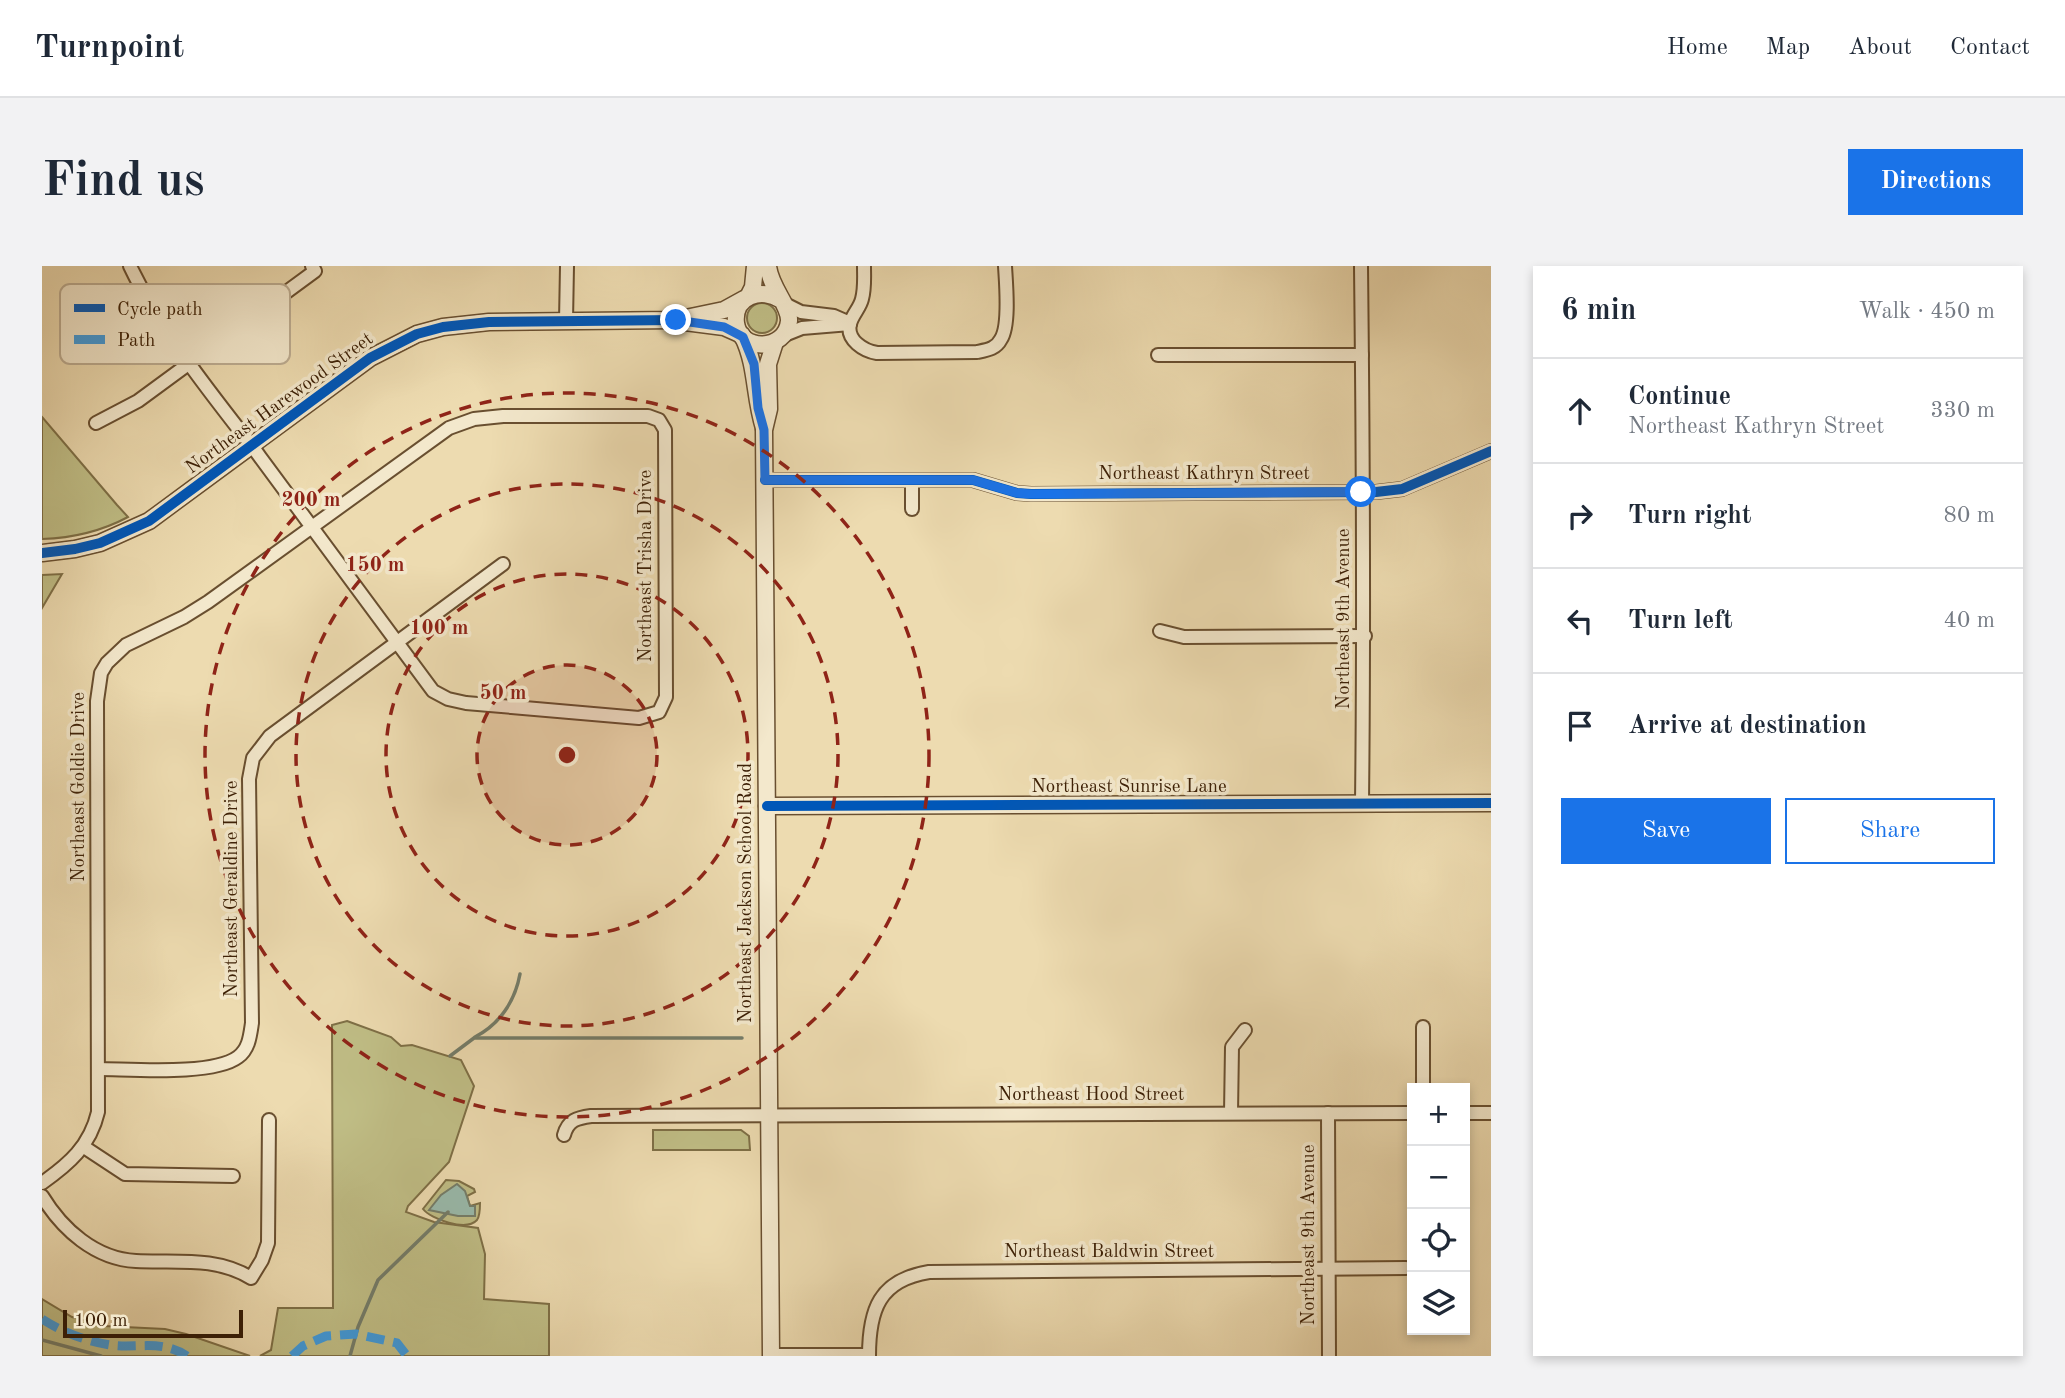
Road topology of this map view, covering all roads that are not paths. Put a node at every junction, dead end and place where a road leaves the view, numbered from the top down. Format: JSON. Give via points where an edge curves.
{"nodes":[{"id":1,"x":131,"y":266,"type":"edge"},
{"id":2,"x":312,"y":266,"type":"edge"},
{"id":3,"x":567,"y":266,"type":"edge"},
{"id":4,"x":755,"y":266,"type":"edge"},
{"id":5,"x":768,"y":266,"type":"edge"},
{"id":6,"x":864,"y":266,"type":"edge"},
{"id":7,"x":1005,"y":266,"type":"edge"},
{"id":8,"x":1361,"y":266,"type":"edge"},
{"id":9,"x":140,"y":284,"type":"edge"},
{"id":10,"x":290,"y":289,"type":"edge"},
{"id":11,"x":746,"y":298,"type":"junction"},
{"id":12,"x":782,"y":302,"type":"junction"},
{"id":13,"x":676,"y":320,"type":"junction"},
{"id":14,"x":566,"y":321,"type":"junction"},
{"id":15,"x":850,"y":324,"type":"junction"},
{"id":16,"x":742,"y":336,"type":"junction"},
{"id":17,"x":779,"y":339,"type":"junction"},
{"id":18,"x":1158,"y":355,"type":"dead end"},
{"id":19,"x":1362,"y":355,"type":"junction"},
{"id":20,"x":187,"y":364,"type":"edge"},
{"id":21,"x":189,"y":364,"type":"edge"},
{"id":22,"x":659,"y":420,"type":"joint"},
{"id":23,"x":96,"y":424,"type":"dead end"},
{"id":24,"x":764,"y":430,"type":"junction"},
{"id":25,"x":251,"y":446,"type":"junction"},
{"id":26,"x":1491,"y":451,"type":"edge"},
{"id":27,"x":765,"y":480,"type":"junction"},
{"id":28,"x":912,"y":480,"type":"junction"},
{"id":29,"x":1361,"y":492,"type":"junction"},
{"id":30,"x":912,"y":509,"type":"dead end"},
{"id":31,"x":311,"y":526,"type":"junction"},
{"id":32,"x":42,"y":553,"type":"edge"},
{"id":33,"x":503,"y":564,"type":"dead end"},
{"id":34,"x":1160,"y":631,"type":"dead end"},
{"id":35,"x":1365,"y":636,"type":"junction"},
{"id":36,"x":396,"y":642,"type":"junction"},
{"id":37,"x":1363,"y":803,"type":"junction"},
{"id":38,"x":1491,"y":803,"type":"edge"},
{"id":39,"x":766,"y":806,"type":"junction"},
{"id":40,"x":1423,"y":1027,"type":"dead end"},
{"id":41,"x":1245,"y":1030,"type":"dead end"},
{"id":42,"x":98,"y":1069,"type":"junction"},
{"id":43,"x":1423,"y":1083,"type":"edge"},
{"id":44,"x":1231,"y":1113,"type":"junction"},
{"id":45,"x":1328,"y":1113,"type":"junction"},
{"id":46,"x":1407,"y":1113,"type":"edge"},
{"id":47,"x":1470,"y":1113,"type":"edge"},
{"id":48,"x":1491,"y":1113,"type":"edge"},
{"id":49,"x":769,"y":1115,"type":"junction"},
{"id":50,"x":269,"y":1121,"type":"dead end"},
{"id":51,"x":564,"y":1135,"type":"dead end"},
{"id":52,"x":84,"y":1147,"type":"junction"},
{"id":53,"x":233,"y":1176,"type":"dead end"},
{"id":54,"x":42,"y":1183,"type":"edge"},
{"id":55,"x":42,"y":1196,"type":"edge"},
{"id":56,"x":1406,"y":1268,"type":"dead end"},
{"id":57,"x":1328,"y":1270,"type":"junction"},
{"id":58,"x":771,"y":1356,"type":"edge"},
{"id":59,"x":869,"y":1356,"type":"edge"},
{"id":60,"x":1329,"y":1356,"type":"edge"}],
"edges":[{"from":1,"to":9,"type":"street"},
{"from":2,"to":10,"type":"street","via":[[315,271]]},
{"from":3,"to":14,"type":"street"},
{"from":4,"to":11,"type":"street","via":[[753,287]]},
{"from":5,"to":12,"type":"street"},
{"from":6,"to":15,"type":"street","via":[[861,303]]},
{"from":7,"to":15,"type":"street","via":[[1005,327],[991,350],[867,351],[852,338]]},
{"from":8,"to":19,"type":"street","name":"Northeast 9th Avenue"},
{"from":11,"to":12,"type":"street","via":[[765,293]]},
{"from":11,"to":13,"type":"street","name":"Northeast Harewood Street","via":[[724,310]]},
{"from":11,"to":16,"type":"street","via":[[737,313]]},
{"from":12,"to":15,"type":"street"},
{"from":12,"to":17,"type":"street","via":[[789,320]]},
{"from":13,"to":14,"type":"street","name":"Northeast Harewood Street"},
{"from":13,"to":16,"type":"street","name":"Northeast Harewood Street","via":[[724,327]]},
{"from":14,"to":25,"type":"street","name":"Northeast Harewood Street","via":[[473,323],[417,334],[370,358]]},
{"from":15,"to":17,"type":"street","via":[[802,328]]},
{"from":16,"to":17,"type":"street","via":[[758,345]]},
{"from":16,"to":24,"type":"street","name":"Northeast Jackson School Road","via":[[754,364]]},
{"from":17,"to":24,"type":"street","name":"Northeast Jackson School Road","via":[[768,364],[769,409]]},
{"from":18,"to":19,"type":"street"},
{"from":19,"to":29,"type":"street","name":"Northeast 9th Avenue"},
{"from":20,"to":23,"type":"street","via":[[138,401]]},
{"from":21,"to":25,"type":"street"},
{"from":22,"to":31,"type":"street","name":"Northeast Goldie Drive","via":[[641,416],[503,416],[460,423]]},
{"from":22,"to":36,"type":"street","name":"Northeast Trisha Drive","via":[[665,438],[666,684],[659,712],[639,718],[448,699],[433,691]]},
{"from":24,"to":27,"type":"street","name":"Northeast Jackson School Road"},
{"from":25,"to":31,"type":"street"},
{"from":25,"to":32,"type":"street","name":"Northeast Harewood Street","via":[[138,527],[86,547]]},
{"from":26,"to":29,"type":"street","name":"Northeast Kathryn Street","via":[[1402,489]]},
{"from":27,"to":28,"type":"street","name":"Northeast Kathryn Street"},
{"from":27,"to":39,"type":"street","name":"Northeast Jackson School Road"},
{"from":28,"to":29,"type":"street","name":"Northeast Kathryn Street","via":[[981,481],[1031,494]]},
{"from":28,"to":30,"type":"street"},
{"from":29,"to":35,"type":"street","name":"Northeast 9th Avenue"},
{"from":31,"to":36,"type":"street"},
{"from":31,"to":42,"type":"street","name":"Northeast Goldie Drive","via":[[208,602],[126,645],[101,673],[97,701]]},
{"from":33,"to":36,"type":"street","name":"Northeast Geraldine Drive"},
{"from":34,"to":35,"type":"street","via":[[1184,637]]},
{"from":35,"to":37,"type":"street","name":"Northeast 9th Avenue"},
{"from":36,"to":42,"type":"street","name":"Northeast Geraldine Drive","via":[[270,736],[253,758],[249,779],[250,1042],[240,1056],[225,1065]]},
{"from":37,"to":38,"type":"street","name":"Northeast Sunrise Lane"},
{"from":37,"to":39,"type":"street","name":"Northeast Sunrise Lane"},
{"from":39,"to":49,"type":"street","name":"Northeast Jackson School Road"},
{"from":40,"to":43,"type":"street"},
{"from":41,"to":44,"type":"street","via":[[1232,1047]]},
{"from":42,"to":52,"type":"street","name":"Northeast Goldie Drive","via":[[98,1112]]},
{"from":44,"to":45,"type":"street","name":"Northeast Hood Street"},
{"from":44,"to":49,"type":"street","name":"Northeast Hood Street"},
{"from":45,"to":46,"type":"street","name":"Northeast Hood Street"},
{"from":45,"to":57,"type":"street","name":"Northeast 9th Avenue"},
{"from":47,"to":48,"type":"street"},
{"from":49,"to":51,"type":"street","name":"Northeast Hood Street","via":[[591,1116],[575,1119]]},
{"from":49,"to":58,"type":"street","name":"Northeast Jackson School Road"},
{"from":50,"to":55,"type":"street","via":[[268,1243],[251,1278],[209,1263],[111,1256],[73,1234]]},
{"from":52,"to":53,"type":"street","via":[[125,1174]]},
{"from":52,"to":54,"type":"street","name":"Northeast Goldie Drive"},
{"from":56,"to":57,"type":"street","name":"Northeast Baldwin Street"},
{"from":57,"to":59,"type":"street","name":"Northeast Baldwin Street","via":[[916,1274],[892,1284],[876,1305]]},
{"from":57,"to":60,"type":"street","name":"Northeast 9th Avenue"},
{"from":58,"to":59,"type":"street"}]}
